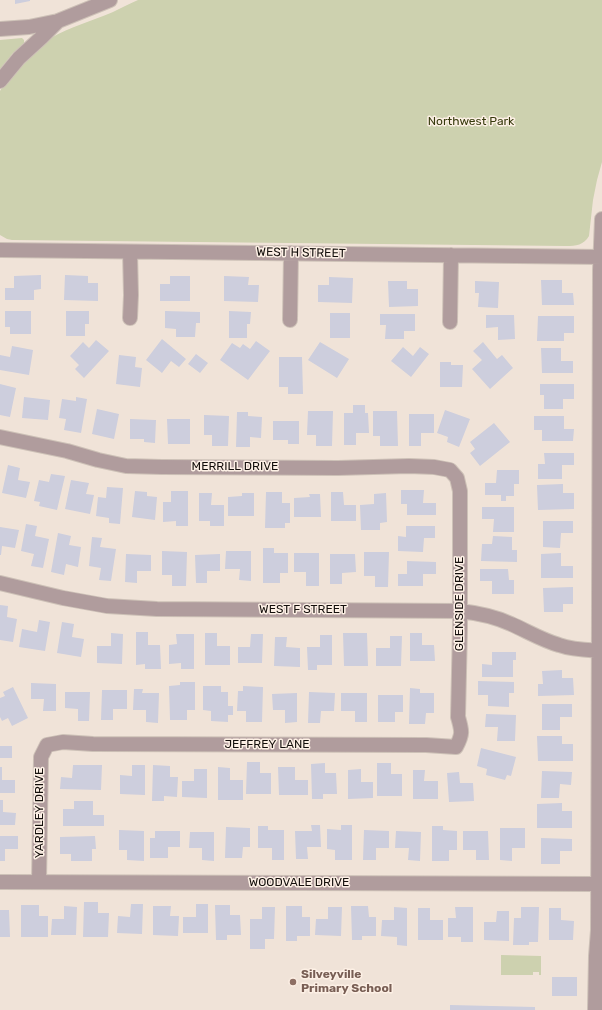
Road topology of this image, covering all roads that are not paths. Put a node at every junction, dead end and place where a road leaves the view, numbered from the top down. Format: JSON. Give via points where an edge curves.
{"nodes":[{"id":1,"x":110,"y":0,"type":"edge"},
{"id":2,"x":58,"y":21,"type":"junction"},
{"id":3,"x":0,"y":29,"type":"edge"},
{"id":4,"x":0,"y":81,"type":"edge"},
{"id":5,"x":602,"y":219,"type":"edge"},
{"id":6,"x":0,"y":250,"type":"edge"},
{"id":7,"x":130,"y":252,"type":"junction"},
{"id":8,"x":291,"y":253,"type":"junction"},
{"id":9,"x":451,"y":255,"type":"junction"},
{"id":10,"x":601,"y":257,"type":"edge"},
{"id":11,"x":130,"y":318,"type":"dead end"},
{"id":12,"x":290,"y":320,"type":"dead end"},
{"id":13,"x":450,"y":322,"type":"dead end"},
{"id":14,"x":601,"y":392,"type":"edge"},
{"id":15,"x":0,"y":437,"type":"edge"},
{"id":16,"x":460,"y":491,"type":"joint"},
{"id":17,"x":601,"y":520,"type":"edge"},
{"id":18,"x":0,"y":583,"type":"edge"},
{"id":19,"x":460,"y":611,"type":"junction"},
{"id":20,"x":601,"y":651,"type":"edge"},
{"id":21,"x":458,"y":717,"type":"joint"},
{"id":22,"x":47,"y":745,"type":"joint"},
{"id":23,"x":600,"y":782,"type":"edge"},
{"id":24,"x":0,"y":882,"type":"edge"},
{"id":25,"x":40,"y":882,"type":"junction"},
{"id":26,"x":598,"y":884,"type":"junction"},
{"id":27,"x":596,"y":1010,"type":"edge"}],
"edges":[{"from":1,"to":2,"type":"street"},
{"from":2,"to":3,"type":"street"},
{"from":2,"to":4,"type":"street","via":[[18,58]]},
{"from":5,"to":10,"type":"street"},
{"from":6,"to":7,"type":"street","name":"WEST H STREET"},
{"from":7,"to":8,"type":"street","name":"WEST H STREET"},
{"from":7,"to":11,"type":"street"},
{"from":8,"to":9,"type":"street","name":"WEST H STREET"},
{"from":8,"to":12,"type":"street"},
{"from":9,"to":10,"type":"street","name":"WEST H STREET"},
{"from":9,"to":13,"type":"street"},
{"from":10,"to":14,"type":"street"},
{"from":14,"to":17,"type":"street"},
{"from":15,"to":16,"type":"street","name":"MERRILL DRIVE","via":[[126,466],[434,467],[450,470],[457,478]]},
{"from":16,"to":19,"type":"street","name":"GLENSIDE DRIVE"},
{"from":17,"to":20,"type":"street"},
{"from":18,"to":19,"type":"street","name":"WEST F STREET","via":[[108,606],[157,609]]},
{"from":19,"to":20,"type":"street","name":"WEST F STREET","via":[[479,613],[500,620],[559,646]]},
{"from":19,"to":21,"type":"street","name":"GLENSIDE DRIVE"},
{"from":20,"to":23,"type":"street"},
{"from":21,"to":22,"type":"street","name":"JEFFREY LANE","via":[[462,728],[461,738],[456,747],[63,742]]},
{"from":22,"to":25,"type":"street","name":"YARDLEY DRIVE","via":[[40,758]]},
{"from":23,"to":26,"type":"street"},
{"from":24,"to":25,"type":"street","name":"WOODVALE DRIVE"},
{"from":25,"to":26,"type":"street","name":"WOODVALE DRIVE"},
{"from":26,"to":27,"type":"street"}]}
